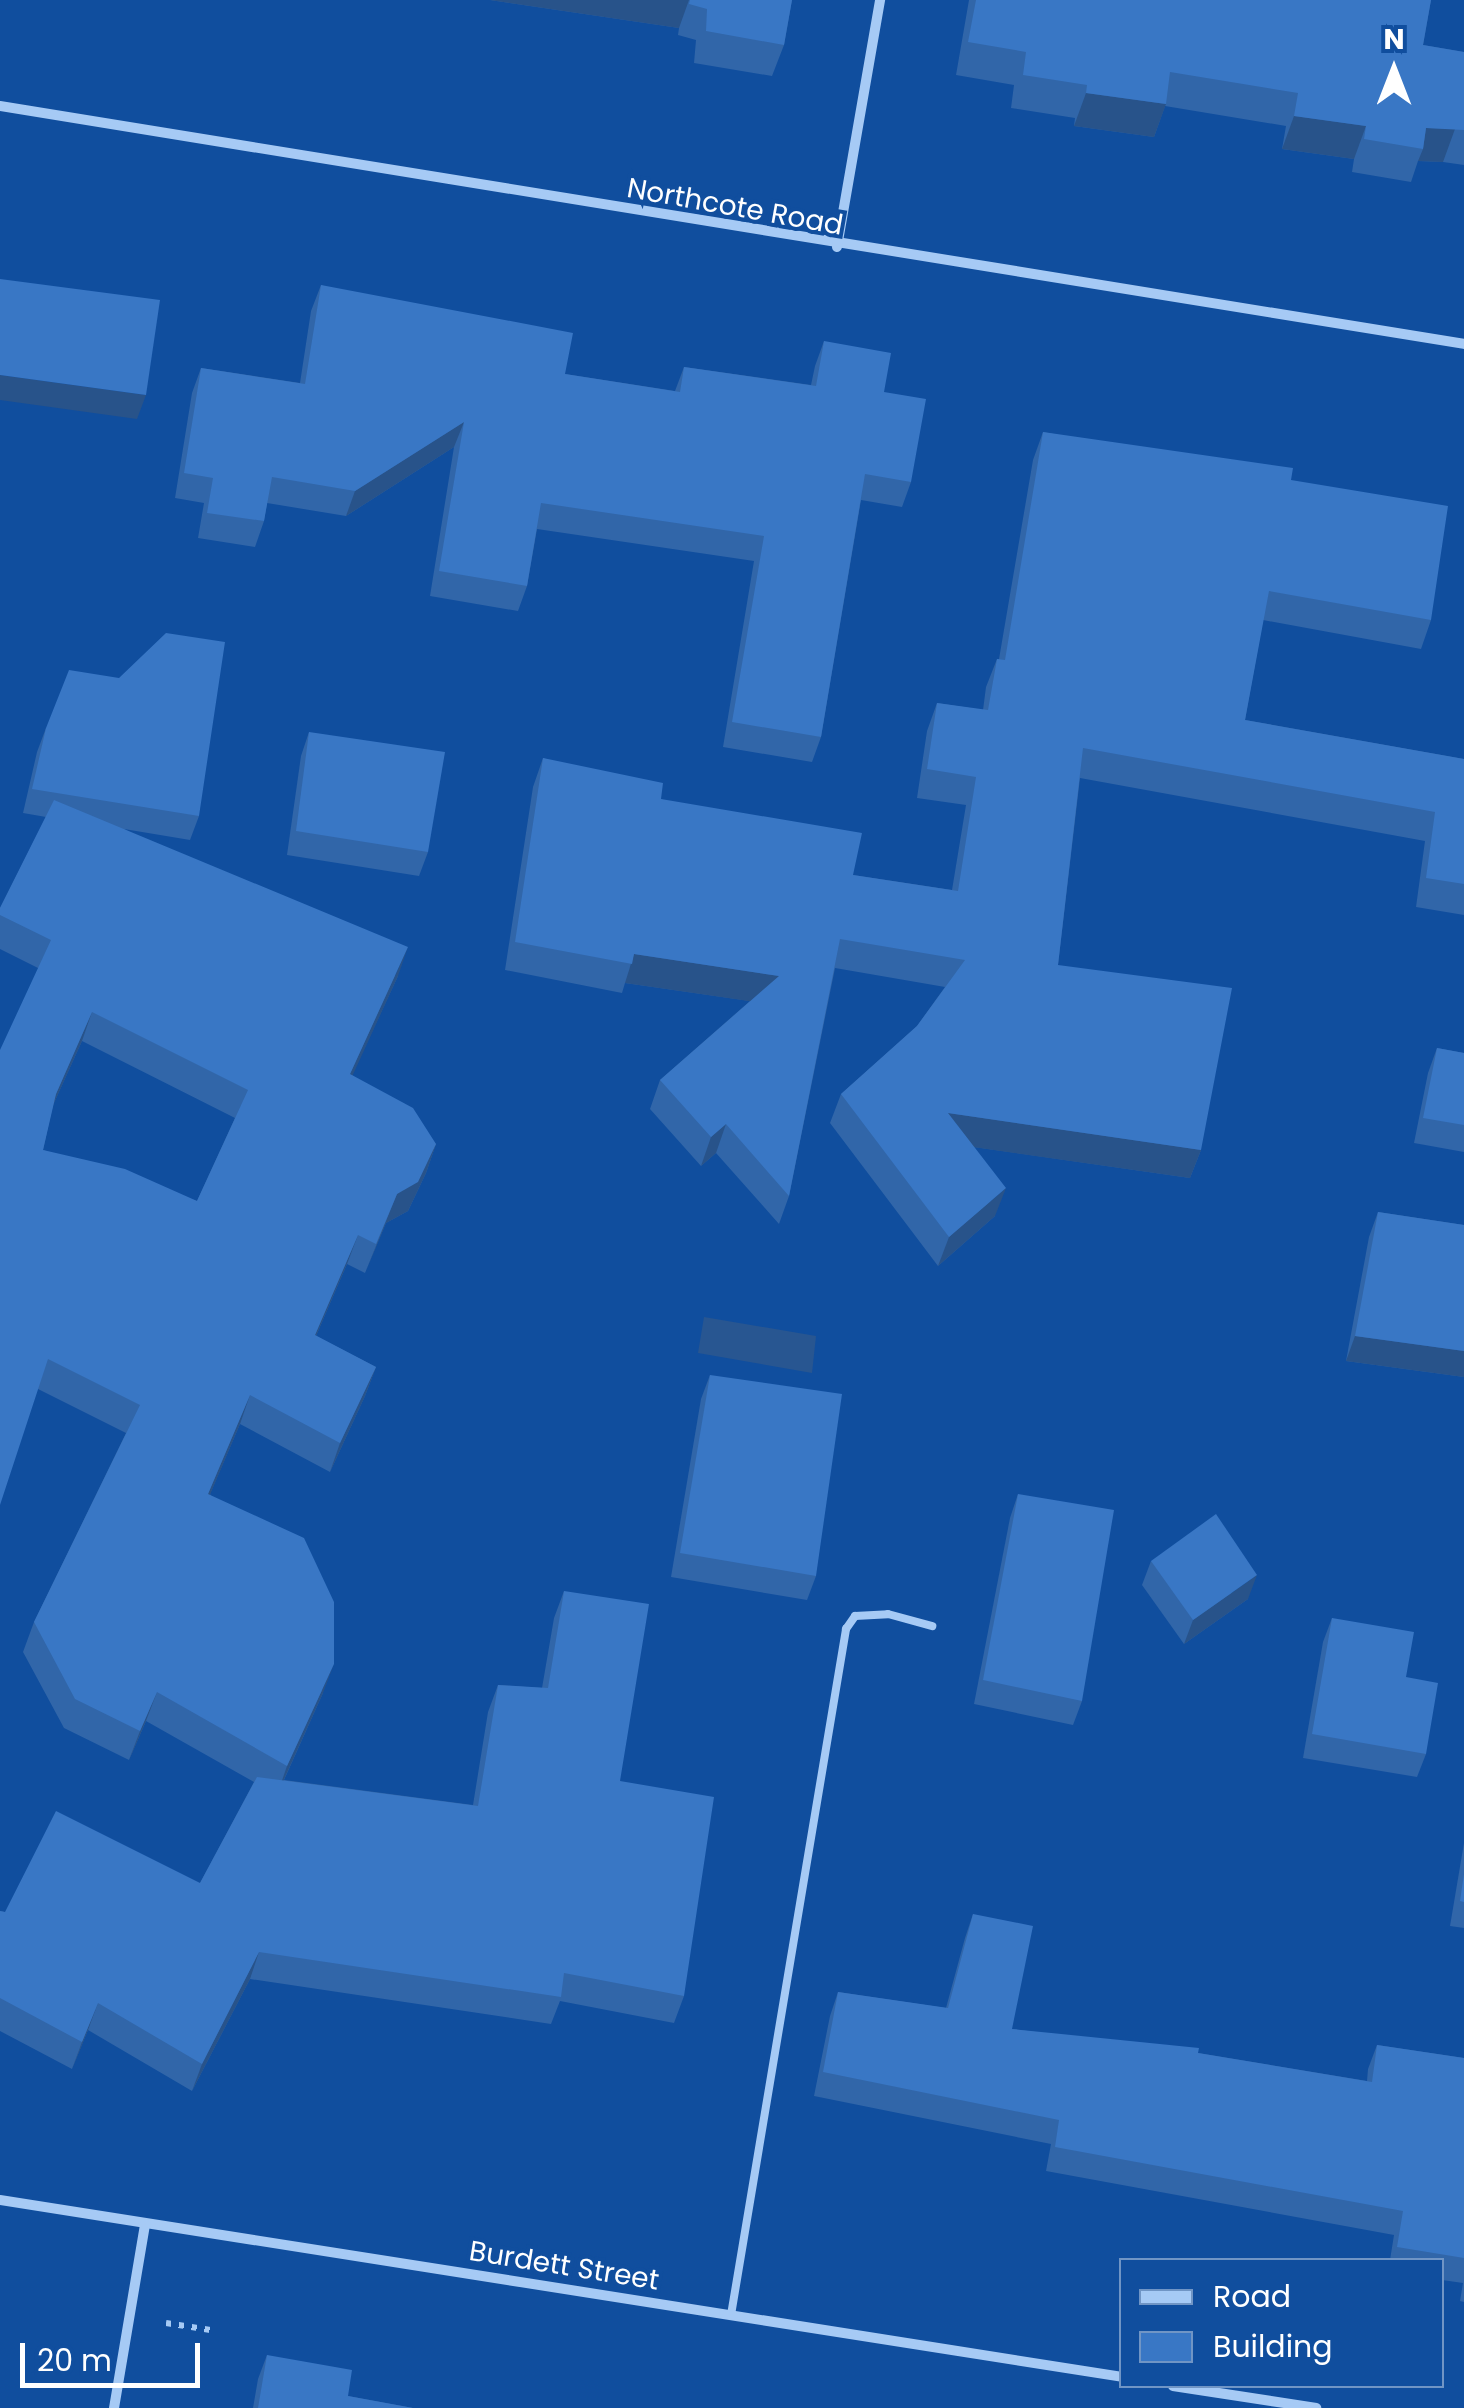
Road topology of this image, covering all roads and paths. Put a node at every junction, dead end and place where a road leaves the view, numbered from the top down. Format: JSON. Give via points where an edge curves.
{"nodes":[{"id":1,"x":880,"y":0,"type":"edge"},
{"id":2,"x":0,"y":106,"type":"edge"},
{"id":3,"x":837,"y":247,"type":"junction"},
{"id":4,"x":1464,"y":344,"type":"edge"},
{"id":5,"x":932,"y":1626,"type":"dead end"},
{"id":6,"x":0,"y":2200,"type":"edge"},
{"id":7,"x":145,"y":2224,"type":"junction"},
{"id":8,"x":731,"y":2315,"type":"junction"},
{"id":9,"x":166,"y":2323,"type":"dead end"},
{"id":10,"x":210,"y":2330,"type":"dead end"},
{"id":11,"x":1119,"y":2377,"type":"edge"},
{"id":12,"x":1187,"y":2388,"type":"edge"},
{"id":13,"x":114,"y":2408,"type":"edge"},
{"id":14,"x":1316,"y":2408,"type":"edge"}],
"edges":[{"from":1,"to":3,"type":"street"},
{"from":2,"to":3,"type":"street","name":"Northcote Road"},
{"from":3,"to":4,"type":"street","name":"Northcote Road"},
{"from":5,"to":8,"type":"lane","via":[[888,1614],[855,1616],[846,1629]]},
{"from":6,"to":7,"type":"street","name":"Burdett Street"},
{"from":7,"to":8,"type":"street","name":"Burdett Street"},
{"from":7,"to":13,"type":"street"},
{"from":8,"to":11,"type":"street","name":"Burdett Street"},
{"from":9,"to":10,"type":"path"},
{"from":12,"to":14,"type":"street"}]}
